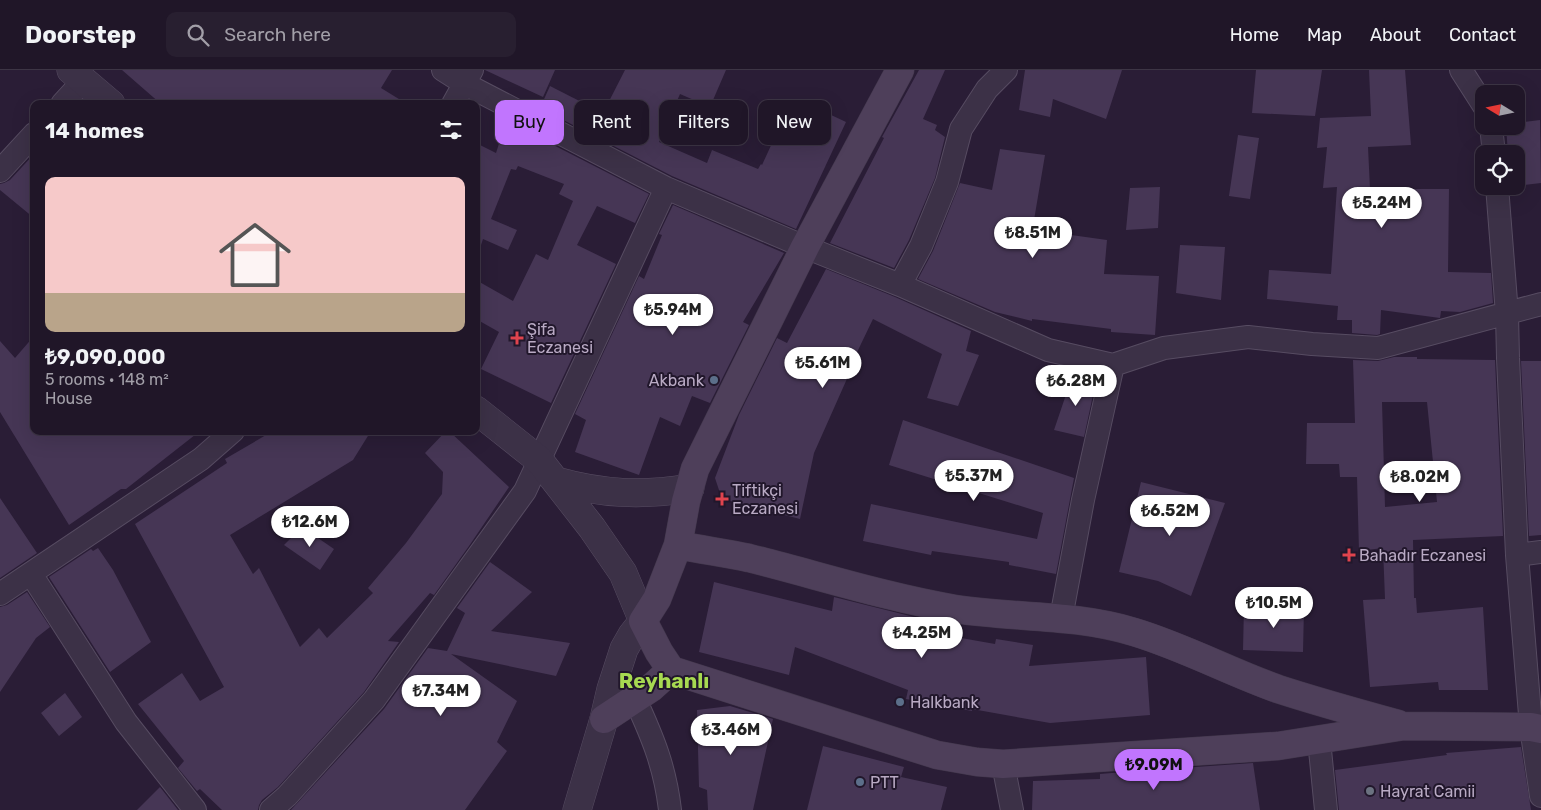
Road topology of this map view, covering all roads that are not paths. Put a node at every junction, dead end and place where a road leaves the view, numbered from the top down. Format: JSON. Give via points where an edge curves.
{"nodes":[{"id":1,"x":443,"y":70,"type":"edge"},
{"id":2,"x":900,"y":70,"type":"edge"},
{"id":3,"x":1006,"y":70,"type":"edge"},
{"id":4,"x":1461,"y":70,"type":"edge"},
{"id":5,"x":78,"y":75,"type":"edge"},
{"id":6,"x":468,"y":77,"type":"edge"},
{"id":7,"x":1475,"y":92,"type":"edge"},
{"id":8,"x":64,"y":100,"type":"edge"},
{"id":9,"x":106,"y":100,"type":"edge"},
{"id":10,"x":455,"y":100,"type":"edge"},
{"id":11,"x":30,"y":138,"type":"edge"},
{"id":12,"x":0,"y":171,"type":"edge"},
{"id":13,"x":666,"y":188,"type":"junction"},
{"id":14,"x":1498,"y":195,"type":"edge"},
{"id":15,"x":805,"y":248,"type":"junction"},
{"id":16,"x":900,"y":285,"type":"junction"},
{"id":17,"x":1541,"y":304,"type":"edge"},
{"id":18,"x":1507,"y":314,"type":"junction"},
{"id":19,"x":1113,"y":365,"type":"junction"},
{"id":20,"x":480,"y":413,"type":"edge"},
{"id":21,"x":228,"y":435,"type":"edge"},
{"id":22,"x":539,"y":460,"type":"junction"},
{"id":23,"x":556,"y":481,"type":"junction"},
{"id":24,"x":690,"y":488,"type":"junction"},
{"id":25,"x":678,"y":546,"type":"junction"},
{"id":26,"x":1541,"y":552,"type":"edge"},
{"id":27,"x":1517,"y":555,"type":"junction"},
{"id":28,"x":31,"y":574,"type":"junction"},
{"id":29,"x":0,"y":594,"type":"edge"},
{"id":30,"x":1061,"y":618,"type":"junction"},
{"id":31,"x":643,"y":621,"type":"junction"},
{"id":32,"x":671,"y":670,"type":"junction"},
{"id":33,"x":635,"y":699,"type":"junction"},
{"id":34,"x":604,"y":719,"type":"junction"},
{"id":35,"x":1404,"y":726,"type":"junction"},
{"id":36,"x":1536,"y":728,"type":"edge"},
{"id":37,"x":1319,"y":740,"type":"junction"},
{"id":38,"x":1002,"y":764,"type":"junction"},
{"id":39,"x":1541,"y":796,"type":"edge"},
{"id":40,"x":195,"y":810,"type":"edge"},
{"id":41,"x":271,"y":810,"type":"edge"},
{"id":42,"x":577,"y":810,"type":"edge"},
{"id":43,"x":670,"y":810,"type":"edge"},
{"id":44,"x":1012,"y":810,"type":"edge"},
{"id":45,"x":1326,"y":810,"type":"edge"}],
"edges":[{"from":1,"to":6,"type":"street"},
{"from":2,"to":15,"type":"main road"},
{"from":3,"to":16,"type":"street","via":[[987,89],[961,128],[947,182],[921,246]]},
{"from":4,"to":7,"type":"street"},
{"from":5,"to":8,"type":"street"},
{"from":5,"to":9,"type":"street"},
{"from":6,"to":10,"type":"street"},
{"from":6,"to":13,"type":"street"},
{"from":11,"to":12,"type":"street"},
{"from":13,"to":15,"type":"street"},
{"from":13,"to":22,"type":"street"},
{"from":14,"to":18,"type":"street"},
{"from":15,"to":16,"type":"street"},
{"from":15,"to":24,"type":"main road","via":[[695,469]]},
{"from":16,"to":19,"type":"street","via":[[1048,350]]},
{"from":17,"to":18,"type":"street"},
{"from":18,"to":19,"type":"street","via":[[1378,348],[1248,337],[1164,348]]},
{"from":18,"to":27,"type":"street"},
{"from":19,"to":30,"type":"street","via":[[1082,500]]},
{"from":20,"to":22,"type":"street"},
{"from":21,"to":28,"type":"street","via":[[201,459]]},
{"from":22,"to":23,"type":"street"},
{"from":22,"to":41,"type":"street","via":[[525,491],[374,700]]},
{"from":23,"to":24,"type":"street","via":[[612,493],[638,494]]},
{"from":23,"to":31,"type":"street","via":[[622,573]]},
{"from":24,"to":25,"type":"main road"},
{"from":25,"to":30,"type":"main road","via":[[746,558],[919,602],[998,614]]},
{"from":25,"to":31,"type":"main road","via":[[657,599]]},
{"from":26,"to":27,"type":"street"},
{"from":27,"to":36,"type":"street"},
{"from":28,"to":29,"type":"street"},
{"from":28,"to":40,"type":"street","via":[[126,722]]},
{"from":30,"to":35,"type":"main road","via":[[1096,622],[1134,632],[1278,688]]},
{"from":31,"to":32,"type":"main road"},
{"from":31,"to":34,"type":"street","via":[[624,649]]},
{"from":32,"to":33,"type":"main road"},
{"from":32,"to":38,"type":"main road","via":[[937,755]]},
{"from":33,"to":34,"type":"main road"},
{"from":33,"to":43,"type":"street","via":[[659,756]]},
{"from":34,"to":42,"type":"street"},
{"from":35,"to":36,"type":"main road"},
{"from":35,"to":37,"type":"main road"},
{"from":36,"to":39,"type":"street"},
{"from":37,"to":38,"type":"main road","via":[[1278,746]]},
{"from":37,"to":45,"type":"street"},
{"from":38,"to":44,"type":"street"}]}
